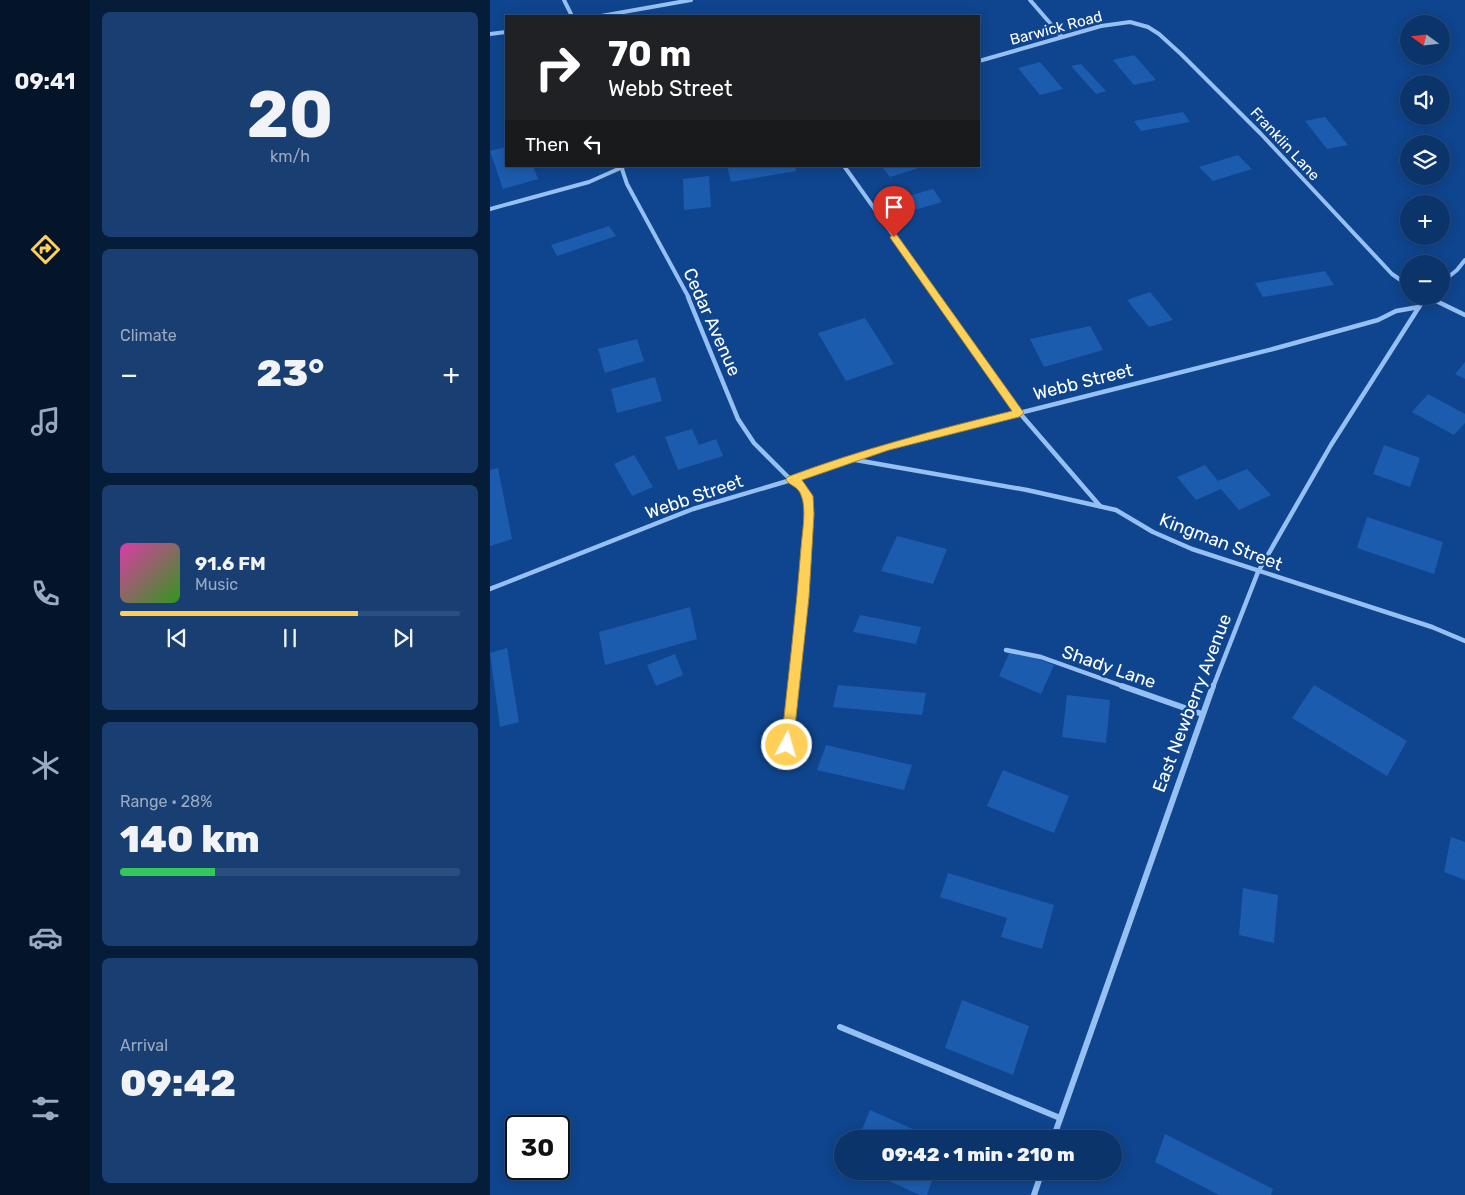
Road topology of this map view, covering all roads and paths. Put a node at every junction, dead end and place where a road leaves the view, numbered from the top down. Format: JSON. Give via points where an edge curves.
{"nodes":[{"id":1,"x":564,"y":0,"type":"edge"},
{"id":2,"x":691,"y":0,"type":"edge"},
{"id":3,"x":1030,"y":0,"type":"edge"},
{"id":4,"x":572,"y":15,"type":"edge"},
{"id":5,"x":607,"y":15,"type":"edge"},
{"id":6,"x":1140,"y":24,"type":"joint"},
{"id":7,"x":505,"y":32,"type":"edge"},
{"id":8,"x":490,"y":34,"type":"edge"},
{"id":9,"x":1062,"y":37,"type":"junction"},
{"id":10,"x":980,"y":61,"type":"edge"},
{"id":11,"x":622,"y":167,"type":"edge"},
{"id":12,"x":845,"y":167,"type":"edge"},
{"id":13,"x":490,"y":209,"type":"edge"},
{"id":14,"x":1465,"y":260,"type":"edge"},
{"id":15,"x":1450,"y":276,"type":"edge"},
{"id":16,"x":1400,"y":280,"type":"edge"},
{"id":17,"x":1444,"y":305,"type":"edge"},
{"id":18,"x":1419,"y":307,"type":"joint"},
{"id":19,"x":1465,"y":315,"type":"edge"},
{"id":20,"x":1019,"y":413,"type":"junction"},
{"id":21,"x":848,"y":458,"type":"junction"},
{"id":22,"x":791,"y":480,"type":"junction"},
{"id":23,"x":1100,"y":507,"type":"junction"},
{"id":24,"x":1258,"y":572,"type":"junction"},
{"id":25,"x":490,"y":589,"type":"edge"},
{"id":26,"x":1465,"y":641,"type":"edge"},
{"id":27,"x":1006,"y":650,"type":"dead end"},
{"id":28,"x":1202,"y":714,"type":"junction"},
{"id":29,"x":787,"y":745,"type":"dead end"},
{"id":30,"x":840,"y":1027,"type":"dead end"},
{"id":31,"x":1060,"y":1118,"type":"junction"},
{"id":32,"x":1056,"y":1130,"type":"edge"},
{"id":33,"x":1039,"y":1180,"type":"edge"},
{"id":34,"x":1034,"y":1195,"type":"edge"}],
"edges":[{"from":1,"to":4,"type":"street"},
{"from":2,"to":5,"type":"street"},
{"from":3,"to":9,"type":"street"},
{"from":6,"to":9,"type":"street","name":"Barwick Road","via":[[1122,23]]},
{"from":6,"to":16,"type":"street","name":"Franklin Lane","via":[[1159,34],[1181,54]]},
{"from":7,"to":8,"type":"street"},
{"from":9,"to":10,"type":"street","name":"Barwick Road"},
{"from":11,"to":13,"type":"street","via":[[589,182]]},
{"from":11,"to":22,"type":"street","name":"Cedar Avenue","via":[[627,184],[686,291],[738,419],[754,443]]},
{"from":12,"to":20,"type":"street"},
{"from":14,"to":15,"type":"street"},
{"from":17,"to":19,"type":"street"},
{"from":18,"to":20,"type":"street","name":"Webb Street","via":[[1396,310],[1378,320],[1273,349]]},
{"from":18,"to":24,"type":"street","name":"East Newberry Avenue","via":[[1332,444]]},
{"from":20,"to":21,"type":"street","name":"Webb Street"},
{"from":20,"to":23,"type":"street"},
{"from":21,"to":22,"type":"street","name":"Webb Street"},
{"from":21,"to":23,"type":"street","name":"Kingman Street","via":[[1027,490]]},
{"from":22,"to":25,"type":"street","name":"Webb Street","via":[[693,508]]},
{"from":22,"to":29,"type":"street","name":"Cedar Avenue","via":[[800,484],[807,496],[808,514],[803,597]]},
{"from":23,"to":24,"type":"street","name":"Kingman Street","via":[[1116,510],[1175,542]]},
{"from":24,"to":26,"type":"street","name":"Kingman Street"},
{"from":24,"to":28,"type":"street","name":"East Newberry Avenue"},
{"from":27,"to":28,"type":"street","name":"Shady Lane","via":[[1040,657]]},
{"from":28,"to":31,"type":"street","name":"East Newberry Avenue"},
{"from":30,"to":31,"type":"street"},
{"from":31,"to":32,"type":"street","name":"East Newberry Avenue"},
{"from":33,"to":34,"type":"street"}]}
